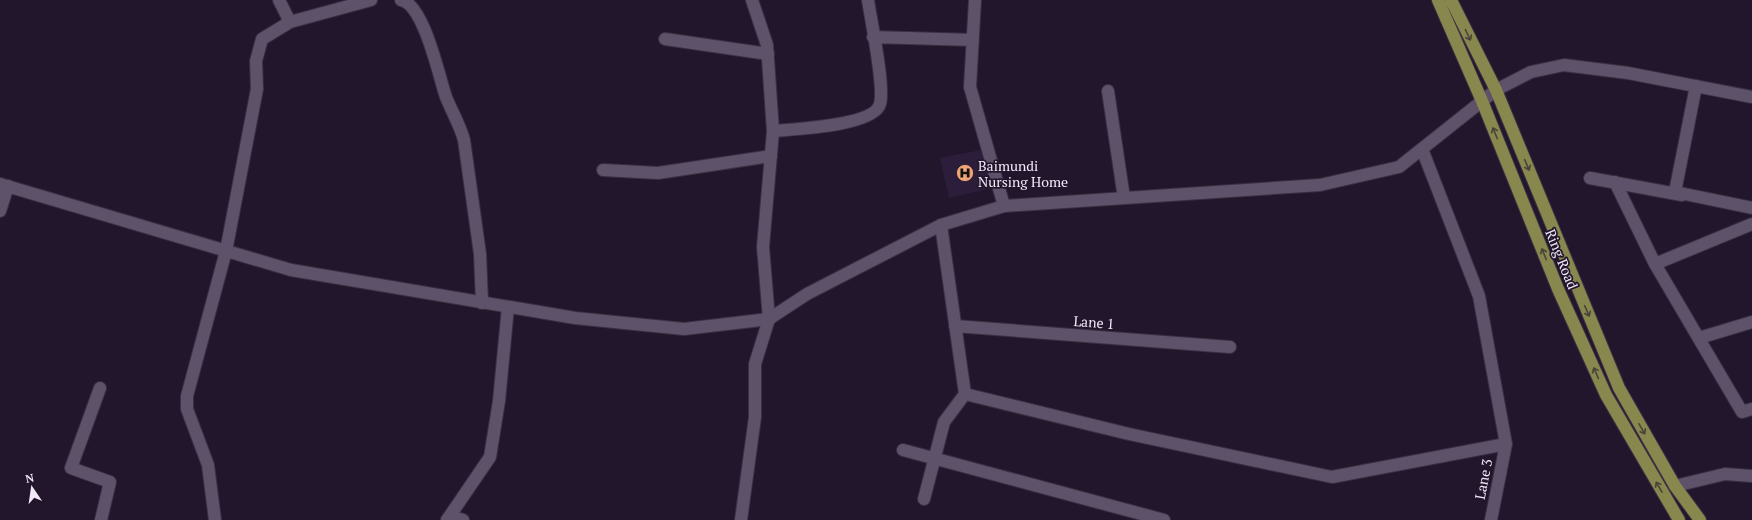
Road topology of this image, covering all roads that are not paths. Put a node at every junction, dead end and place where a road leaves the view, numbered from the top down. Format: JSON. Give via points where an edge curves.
{"nodes":[{"id":1,"x":280,"y":0,"type":"edge"},
{"id":2,"x":371,"y":0,"type":"edge"},
{"id":3,"x":401,"y":0,"type":"edge"},
{"id":4,"x":752,"y":0,"type":"edge"},
{"id":5,"x":868,"y":0,"type":"edge"},
{"id":6,"x":975,"y":0,"type":"edge"},
{"id":7,"x":1438,"y":0,"type":"edge"},
{"id":8,"x":1451,"y":0,"type":"edge"},
{"id":9,"x":290,"y":22,"type":"junction"},
{"id":10,"x":873,"y":37,"type":"junction"},
{"id":11,"x":665,"y":39,"type":"dead end"},
{"id":12,"x":973,"y":40,"type":"junction"},
{"id":13,"x":768,"y":54,"type":"junction"},
{"id":14,"x":1696,"y":86,"type":"junction"},
{"id":15,"x":1496,"y":90,"type":"junction"},
{"id":16,"x":1108,"y":91,"type":"dead end"},
{"id":17,"x":1752,"y":97,"type":"edge"},
{"id":18,"x":1482,"y":101,"type":"junction"},
{"id":19,"x":774,"y":131,"type":"junction"},
{"id":20,"x":1422,"y":149,"type":"junction"},
{"id":21,"x":771,"y":156,"type":"junction"},
{"id":22,"x":603,"y":170,"type":"dead end"},
{"id":23,"x":1590,"y":178,"type":"dead end"},
{"id":24,"x":1615,"y":182,"type":"junction"},
{"id":25,"x":4,"y":185,"type":"edge"},
{"id":26,"x":1124,"y":198,"type":"junction"},
{"id":27,"x":1004,"y":206,"type":"junction"},
{"id":28,"x":1752,"y":208,"type":"edge"},
{"id":29,"x":0,"y":210,"type":"edge"},
{"id":30,"x":1752,"y":224,"type":"edge"},
{"id":31,"x":941,"y":225,"type":"junction"},
{"id":32,"x":226,"y":251,"type":"junction"},
{"id":33,"x":1655,"y":264,"type":"junction"},
{"id":34,"x":482,"y":302,"type":"junction"},
{"id":35,"x":508,"y":307,"type":"junction"},
{"id":36,"x":769,"y":319,"type":"junction"},
{"id":37,"x":1752,"y":322,"type":"edge"},
{"id":38,"x":955,"y":326,"type":"junction"},
{"id":39,"x":1698,"y":338,"type":"junction"},
{"id":40,"x":1230,"y":347,"type":"dead end"},
{"id":41,"x":100,"y":388,"type":"dead end"},
{"id":42,"x":965,"y":394,"type":"junction"},
{"id":43,"x":1749,"y":411,"type":"edge"},
{"id":44,"x":1506,"y":444,"type":"junction"},
{"id":45,"x":903,"y":450,"type":"dead end"},
{"id":46,"x":935,"y":457,"type":"junction"},
{"id":47,"x":1752,"y":476,"type":"edge"},
{"id":48,"x":1675,"y":486,"type":"junction"},
{"id":49,"x":924,"y":499,"type":"dead end"},
{"id":50,"x":448,"y":518,"type":"edge"},
{"id":51,"x":101,"y":520,"type":"edge"},
{"id":52,"x":215,"y":520,"type":"edge"},
{"id":53,"x":463,"y":520,"type":"edge"},
{"id":54,"x":741,"y":520,"type":"edge"},
{"id":55,"x":1164,"y":520,"type":"edge"},
{"id":56,"x":1491,"y":520,"type":"edge"},
{"id":57,"x":1679,"y":520,"type":"edge"},
{"id":58,"x":1700,"y":520,"type":"edge"}],
"edges":[{"from":1,"to":9,"type":"street"},
{"from":2,"to":9,"type":"street"},
{"from":3,"to":34,"type":"street","via":[[412,7],[432,46],[447,98],[460,124],[480,254]]},
{"from":4,"to":13,"type":"street"},
{"from":5,"to":10,"type":"street"},
{"from":6,"to":12,"type":"street"},
{"from":7,"to":18,"type":"main road","name":"Ring Road"},
{"from":8,"to":15,"type":"main road","one_way":true},
{"from":9,"to":32,"type":"street","via":[[262,39],[256,61],[257,89]]},
{"from":10,"to":12,"type":"street"},
{"from":10,"to":19,"type":"street","via":[[881,90],[880,105],[872,114],[840,125]]},
{"from":11,"to":13,"type":"street"},
{"from":12,"to":27,"type":"street","via":[[970,87]]},
{"from":13,"to":19,"type":"street"},
{"from":14,"to":15,"type":"street","via":[[1564,64],[1531,72]]},
{"from":14,"to":17,"type":"street"},
{"from":14,"to":28,"type":"street","via":[[1675,192]]},
{"from":15,"to":18,"type":"street"},
{"from":15,"to":48,"type":"main road","one_way":true,"via":[[1619,388]]},
{"from":16,"to":26,"type":"street"},
{"from":18,"to":20,"type":"street"},
{"from":57,"to":18,"type":"main road","name":"Ring Road","one_way":true,"via":[[1606,395],[1558,289]]},
{"from":19,"to":21,"type":"street"},
{"from":20,"to":26,"type":"street","via":[[1398,167],[1320,185]]},
{"from":20,"to":44,"type":"street","via":[[1479,296]]},
{"from":21,"to":22,"type":"street","via":[[658,173]]},
{"from":21,"to":36,"type":"street","via":[[763,247]]},
{"from":23,"to":24,"type":"street"},
{"from":24,"to":28,"type":"street"},
{"from":24,"to":33,"type":"street"},
{"from":25,"to":29,"type":"street"},
{"from":25,"to":32,"type":"street"},
{"from":26,"to":27,"type":"street"},
{"from":27,"to":31,"type":"street"},
{"from":30,"to":33,"type":"street"},
{"from":31,"to":36,"type":"street","via":[[807,294]]},
{"from":31,"to":38,"type":"street"},
{"from":32,"to":34,"type":"street","via":[[291,270]]},
{"from":32,"to":52,"type":"street","via":[[187,396],[188,409],[208,465]]},
{"from":33,"to":39,"type":"street"},
{"from":34,"to":35,"type":"street"},
{"from":35,"to":36,"type":"street","via":[[575,318],[684,329]]},
{"from":35,"to":50,"type":"street","via":[[499,401],[490,457]]},
{"from":36,"to":54,"type":"street","via":[[755,364],[756,417]]},
{"from":37,"to":39,"type":"street"},
{"from":38,"to":40,"type":"street","name":"Lane 1"},
{"from":38,"to":42,"type":"street"},
{"from":39,"to":43,"type":"street"},
{"from":41,"to":51,"type":"street","via":[[70,468],[110,482]]},
{"from":42,"to":44,"type":"street","via":[[1129,434],[1332,477]]},
{"from":42,"to":46,"type":"street","via":[[944,422]]},
{"from":44,"to":56,"type":"street","name":"Lane 3"},
{"from":45,"to":46,"type":"street"},
{"from":46,"to":49,"type":"street"},
{"from":46,"to":55,"type":"street"},
{"from":47,"to":48,"type":"street","via":[[1725,474]]},
{"from":48,"to":58,"type":"main road"},
{"from":50,"to":53,"type":"street"}]}
